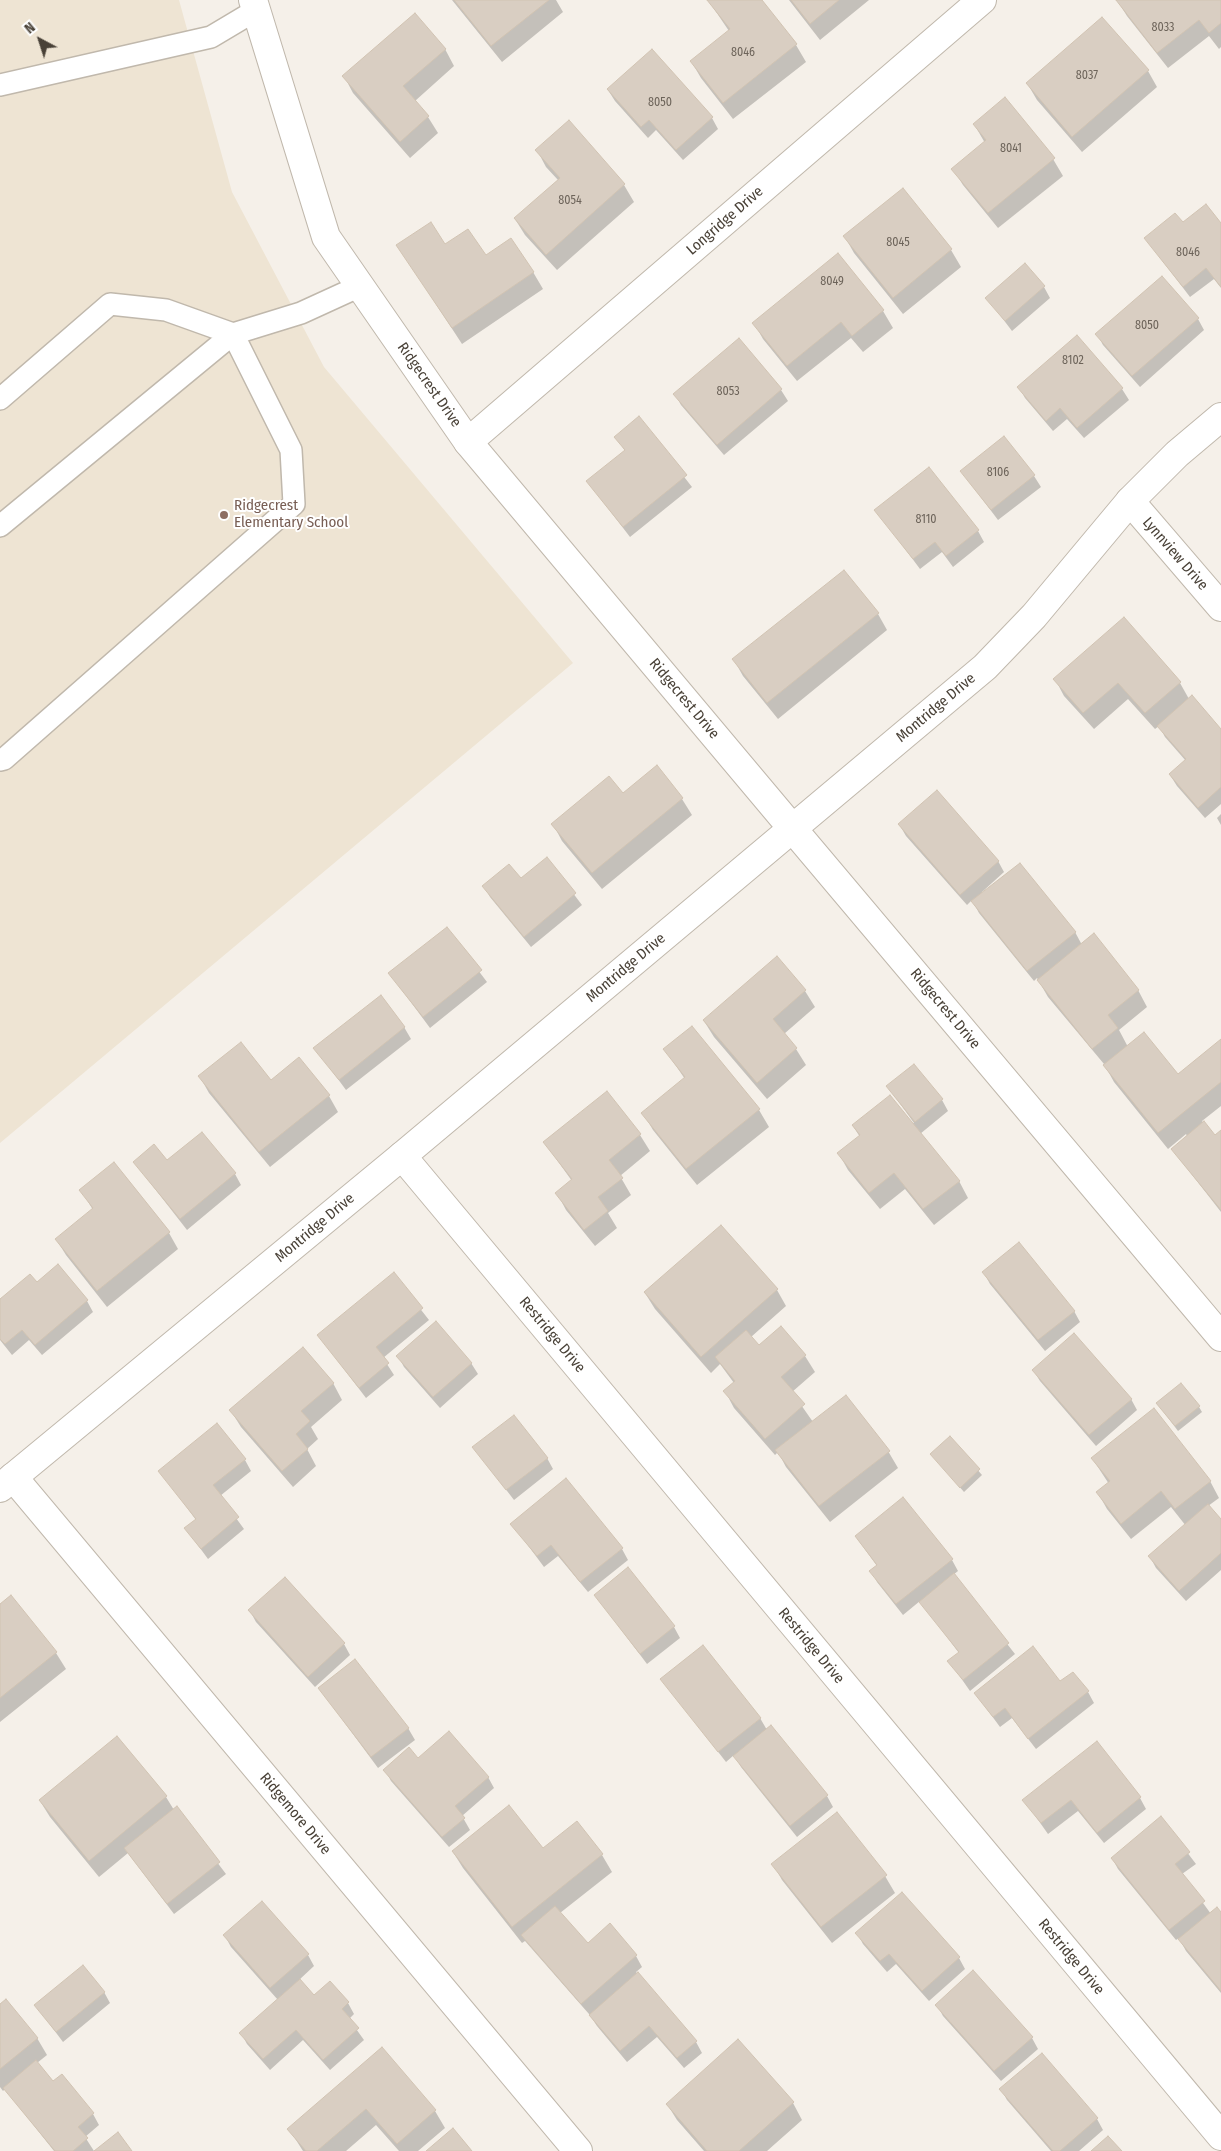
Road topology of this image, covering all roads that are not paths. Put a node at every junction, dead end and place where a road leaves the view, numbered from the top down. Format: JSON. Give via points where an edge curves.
{"nodes":[{"id":1,"x":982,"y":0,"type":"edge"},
{"id":2,"x":260,"y":3,"type":"edge"},
{"id":3,"x":0,"y":85,"type":"edge"},
{"id":4,"x":360,"y":286,"type":"junction"},
{"id":5,"x":233,"y":334,"type":"junction"},
{"id":6,"x":0,"y":399,"type":"edge"},
{"id":7,"x":1221,"y":416,"type":"edge"},
{"id":8,"x":468,"y":442,"type":"junction"},
{"id":9,"x":1130,"y":501,"type":"junction"},
{"id":10,"x":0,"y":526,"type":"edge"},
{"id":11,"x":1221,"y":607,"type":"edge"},
{"id":12,"x":0,"y":760,"type":"edge"},
{"id":13,"x":792,"y":828,"type":"junction"},
{"id":14,"x":402,"y":1156,"type":"junction"},
{"id":15,"x":1221,"y":1337,"type":"edge"},
{"id":16,"x":6,"y":1483,"type":"edge"},
{"id":17,"x":1221,"y":2136,"type":"edge"},
{"id":18,"x":578,"y":2151,"type":"edge"}],
"edges":[{"from":1,"to":8,"type":"street","name":"Longridge Drive"},
{"from":2,"to":3,"type":"lane","via":[[212,37]]},
{"from":2,"to":4,"type":"street","name":"Ridgecrest Drive","via":[[326,237]]},
{"from":4,"to":5,"type":"lane","via":[[301,313]]},
{"from":4,"to":8,"type":"street","name":"Ridgecrest Drive"},
{"from":5,"to":6,"type":"lane","via":[[166,310],[110,304]]},
{"from":5,"to":10,"type":"lane"},
{"from":5,"to":12,"type":"lane","via":[[291,450],[294,504]]},
{"from":7,"to":9,"type":"street","name":"Montridge Drive"},
{"from":8,"to":13,"type":"street","name":"Ridgecrest Drive"},
{"from":9,"to":11,"type":"street","name":"Lynnview Drive"},
{"from":9,"to":13,"type":"street","name":"Montridge Drive","via":[[1034,616],[985,667]]},
{"from":13,"to":14,"type":"street","name":"Montridge Drive"},
{"from":13,"to":15,"type":"street","name":"Ridgecrest Drive"},
{"from":14,"to":16,"type":"street","name":"Montridge Drive"},
{"from":14,"to":17,"type":"street","name":"Restridge Drive"},
{"from":16,"to":18,"type":"street","name":"Ridgemore Drive"}]}
